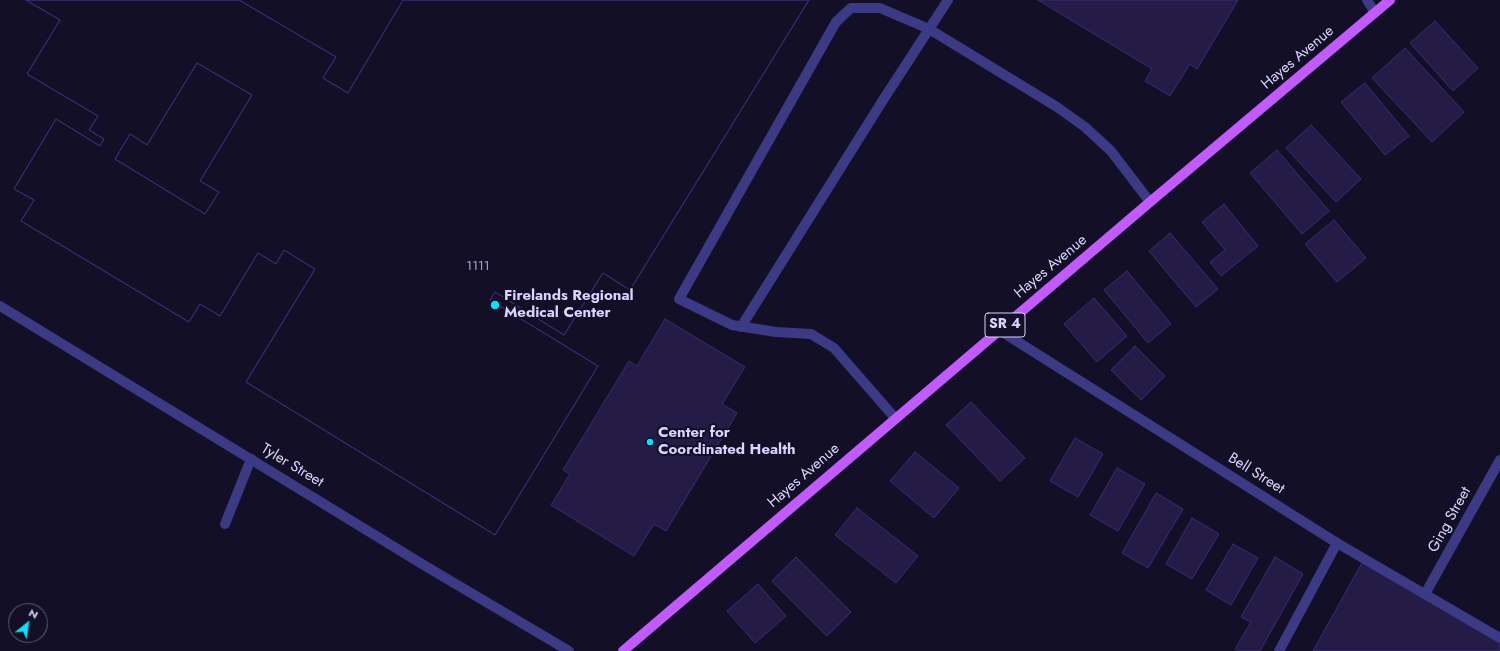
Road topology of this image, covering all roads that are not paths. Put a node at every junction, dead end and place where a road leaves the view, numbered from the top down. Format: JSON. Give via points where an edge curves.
{"nodes":[{"id":1,"x":948,"y":0,"type":"edge"},
{"id":2,"x":1367,"y":0,"type":"edge"},
{"id":3,"x":1390,"y":0,"type":"edge"},
{"id":4,"x":1375,"y":13,"type":"junction"},
{"id":5,"x":929,"y":29,"type":"junction"},
{"id":6,"x":1150,"y":202,"type":"junction"},
{"id":7,"x":0,"y":306,"type":"edge"},
{"id":8,"x":741,"y":327,"type":"junction"},
{"id":9,"x":999,"y":330,"type":"junction"},
{"id":10,"x":895,"y":418,"type":"junction"},
{"id":11,"x":250,"y":458,"type":"junction"},
{"id":12,"x":1500,"y":460,"type":"edge"},
{"id":13,"x":225,"y":524,"type":"dead end"},
{"id":14,"x":1337,"y":543,"type":"junction"},
{"id":15,"x":1425,"y":594,"type":"junction"},
{"id":16,"x":1500,"y":638,"type":"edge"},
{"id":17,"x":569,"y":651,"type":"edge"},
{"id":18,"x":623,"y":651,"type":"edge"},
{"id":19,"x":1279,"y":651,"type":"edge"}],
"edges":[{"from":1,"to":5,"type":"street"},
{"from":2,"to":4,"type":"street"},
{"from":3,"to":4,"type":"main road","name":"Hayes Avenue","number":"SR 4"},
{"from":4,"to":6,"type":"main road","name":"Hayes Avenue","number":"SR 4"},
{"from":5,"to":6,"type":"street","via":[[1057,107],[1085,127],[1111,151]]},
{"from":5,"to":8,"type":"street"},
{"from":5,"to":8,"type":"street","via":[[880,8],[851,8],[836,22],[679,299],[715,318]]},
{"from":6,"to":9,"type":"main road","name":"Hayes Avenue","number":"SR 4"},
{"from":7,"to":11,"type":"street","name":"Tyler Street"},
{"from":8,"to":10,"type":"street","via":[[811,334],[834,348]]},
{"from":9,"to":10,"type":"main road","name":"Hayes Avenue","number":"SR 4"},
{"from":9,"to":14,"type":"street","name":"Bell Street"},
{"from":10,"to":18,"type":"main road","name":"Hayes Avenue","number":"SR 4"},
{"from":11,"to":13,"type":"street"},
{"from":11,"to":17,"type":"street","name":"Tyler Street"},
{"from":12,"to":15,"type":"street","name":"Ging Street"},
{"from":14,"to":15,"type":"street","name":"Bell Street"},
{"from":14,"to":19,"type":"street"},
{"from":15,"to":16,"type":"street","name":"Bell Street"}]}
